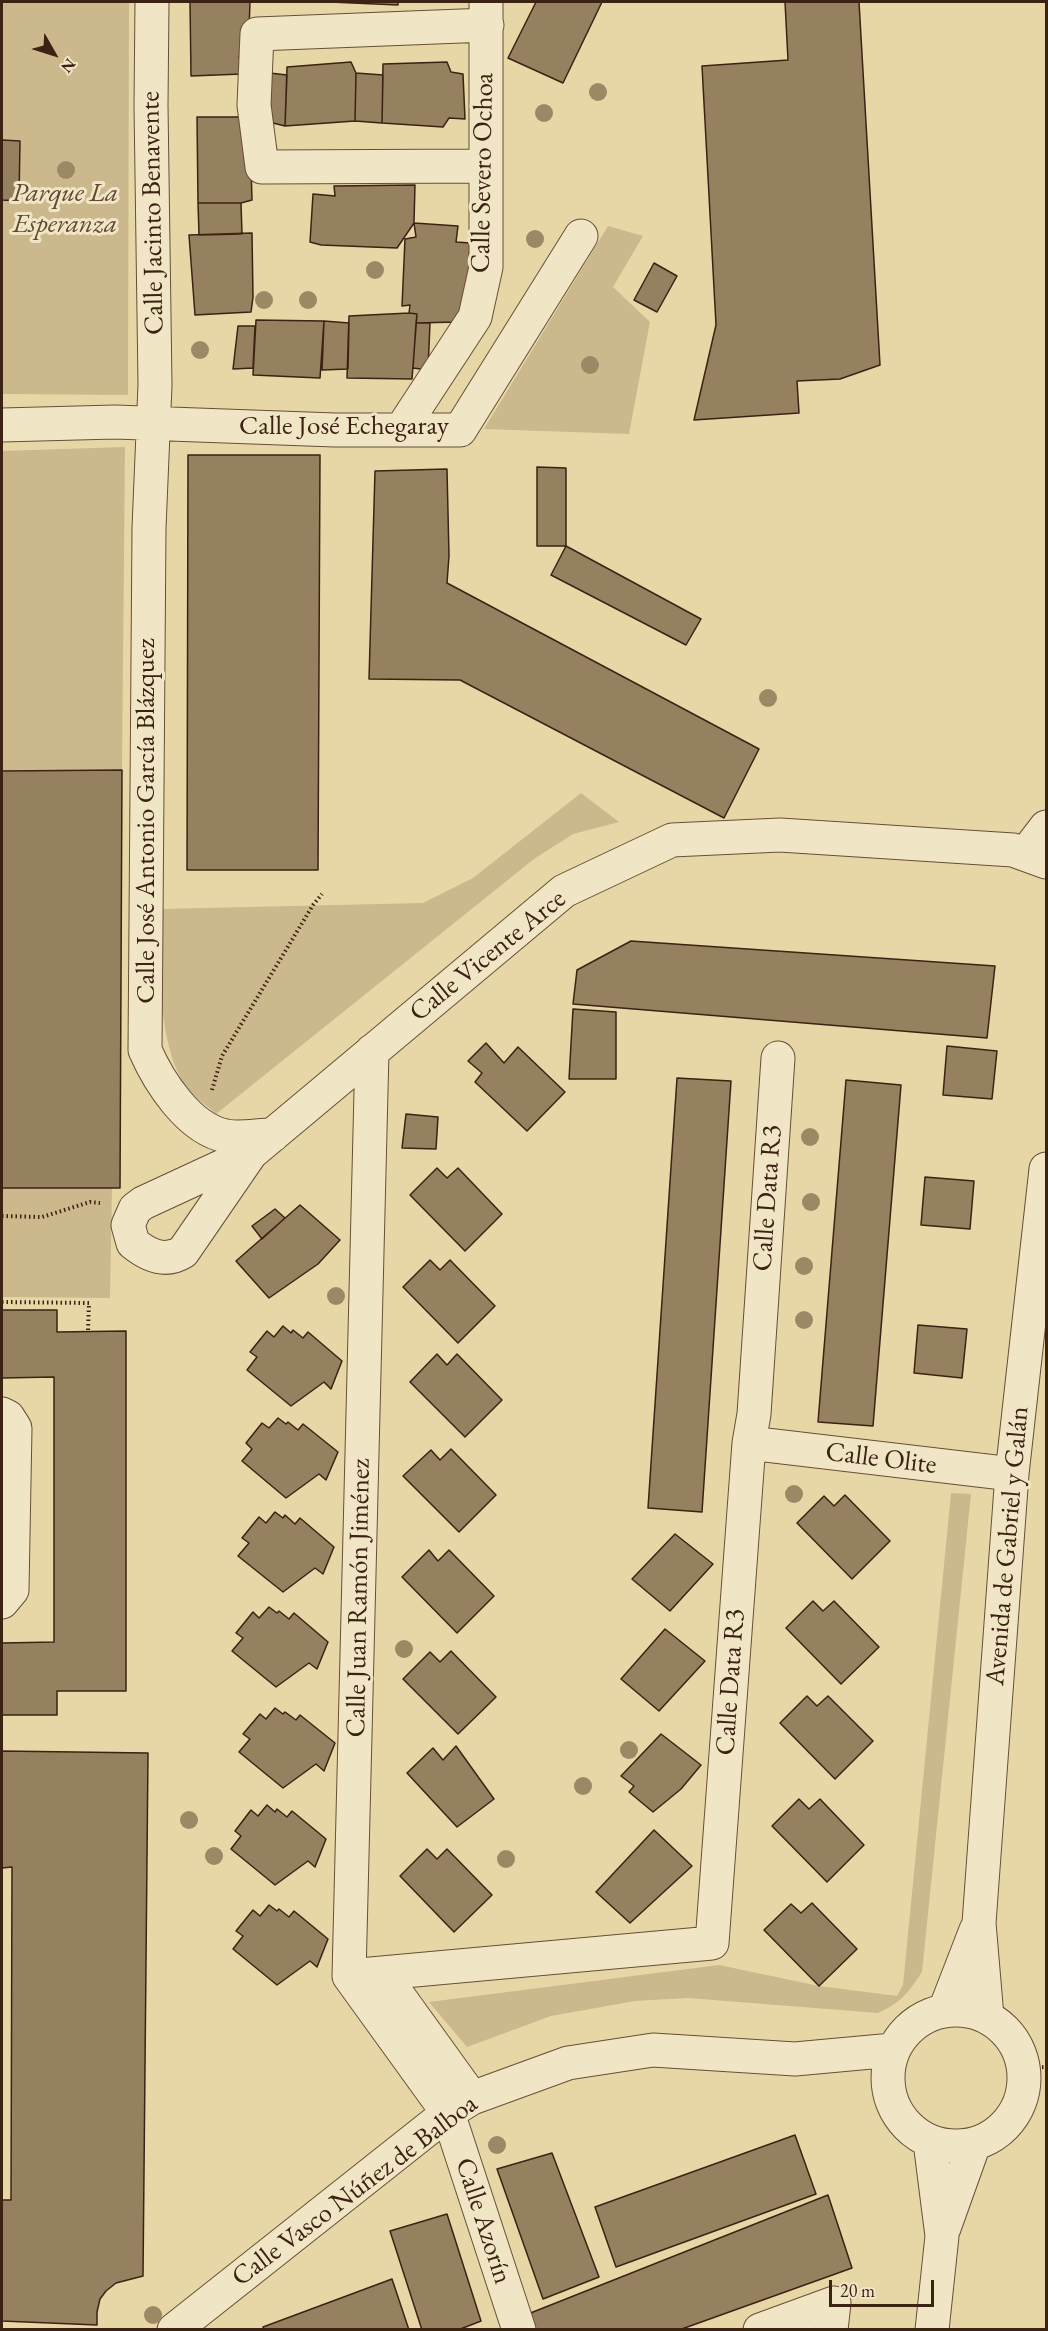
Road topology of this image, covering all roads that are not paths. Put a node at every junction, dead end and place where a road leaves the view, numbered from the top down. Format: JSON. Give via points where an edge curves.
{"nodes":[{"id":1,"x":152,"y":2,"type":"edge"},
{"id":2,"x":486,"y":13,"type":"edge"},
{"id":3,"x":485,"y":166,"type":"junction"},
{"id":4,"x":581,"y":236,"type":"dead end"},
{"id":5,"x":153,"y":424,"type":"junction"},
{"id":6,"x":2,"y":425,"type":"edge"},
{"id":7,"x":401,"y":430,"type":"junction"},
{"id":8,"x":1038,"y":852,"type":"edge"},
{"id":9,"x":372,"y":1051,"type":"junction"},
{"id":10,"x":778,"y":1058,"type":"dead end"},
{"id":11,"x":262,"y":1144,"type":"joint"},
{"id":12,"x":1047,"y":1169,"type":"edge"},
{"id":13,"x":2,"y":1414,"type":"edge"},
{"id":14,"x":749,"y":1443,"type":"junction"},
{"id":15,"x":1012,"y":1474,"type":"junction"},
{"id":16,"x":2,"y":1602,"type":"edge"},
{"id":17,"x":979,"y":1923,"type":"junction"},
{"id":18,"x":382,"y":1973,"type":"junction"},
{"id":19,"x":349,"y":1976,"type":"junction"},
{"id":20,"x":945,"y":2010,"type":"junction"},
{"id":21,"x":987,"y":2017,"type":"junction"},
{"id":22,"x":890,"y":2066,"type":"junction"},
{"id":23,"x":1035,"y":2067,"type":"edge"},
{"id":24,"x":460,"y":2105,"type":"junction"},
{"id":25,"x":930,"y":2142,"type":"junction"},
{"id":26,"x":974,"y":2144,"type":"junction"},
{"id":27,"x":942,"y":2236,"type":"junction"},
{"id":28,"x":833,"y":2316,"type":"edge"},
{"id":29,"x":174,"y":2330,"type":"edge"},
{"id":30,"x":519,"y":2330,"type":"edge"},
{"id":31,"x":760,"y":2330,"type":"edge"},
{"id":32,"x":932,"y":2330,"type":"edge"}],
"edges":[{"from":1,"to":5,"type":"street","name":"Calle Jacinto Benavente"},
{"from":2,"to":3,"type":"street","name":"Calle Severo Ochoa"},
{"from":2,"to":3,"type":"street","via":[[257,34],[254,105],[262,167]]},
{"from":3,"to":7,"type":"street","name":"Calle Severo Ochoa","via":[[486,267],[476,317]]},
{"from":4,"to":7,"type":"street","name":"Calle José Echegaray","via":[[460,430]]},
{"from":5,"to":6,"type":"street","name":"Calle José Echegaray"},
{"from":5,"to":7,"type":"street","name":"Calle José Echegaray"},
{"from":5,"to":11,"type":"street","name":"Calle José Antonio García Blázquez","via":[[148,552],[146,1050],[157,1076],[199,1124],[226,1136]]},
{"from":8,"to":9,"type":"street","name":"Calle Vicente Arce","via":[[780,835],[672,840],[564,891]]},
{"from":9,"to":11,"type":"street","name":"Calle Vicente Arce"},
{"from":9,"to":19,"type":"street","name":"Calle Juan Ramón Jiménez"},
{"from":10,"to":14,"type":"street","name":"Calle Data R3"},
{"from":12,"to":15,"type":"street","name":"Avenida de Gabriel y Galán"},
{"from":13,"to":16,"type":"street","via":[[15,1428],[12,1590]]},
{"from":14,"to":15,"type":"street","name":"Calle Olite"},
{"from":14,"to":18,"type":"street","name":"Calle Data R3","via":[[712,1943]]},
{"from":15,"to":17,"type":"street","name":"Avenida de Gabriel y Galán"},
{"from":17,"to":20,"type":"street","name":"Avenida de Gabriel y Galán"},
{"from":17,"to":21,"type":"street","name":"Avenida de Gabriel y Galán"},
{"from":18,"to":19,"type":"street","name":"Calle Data R3"},
{"from":18,"to":24,"type":"street"},
{"from":19,"to":24,"type":"street"},
{"from":20,"to":21,"type":"street","via":[[967,2010]]},
{"from":20,"to":22,"type":"street","via":[[923,2017],[906,2031]]},
{"from":21,"to":23,"type":"street","via":[[1005,2029]]},
{"from":22,"to":24,"type":"street","name":"Calle Vasco Núñez de Balboa","via":[[653,2050],[568,2063]]},
{"from":22,"to":25,"type":"street","via":[[889,2094],[897,2115],[911,2131]]},
{"from":23,"to":26,"type":"street","via":[[1007,2124],[992,2137]]},
{"from":24,"to":29,"type":"street","name":"Calle Vasco Núñez de Balboa"},
{"from":24,"to":30,"type":"street","name":"Calle Azorín"},
{"from":25,"to":26,"type":"street","via":[[952,2147]]},
{"from":25,"to":27,"type":"street"},
{"from":26,"to":27,"type":"street"},
{"from":27,"to":32,"type":"street"},
{"from":28,"to":31,"type":"street"}]}
